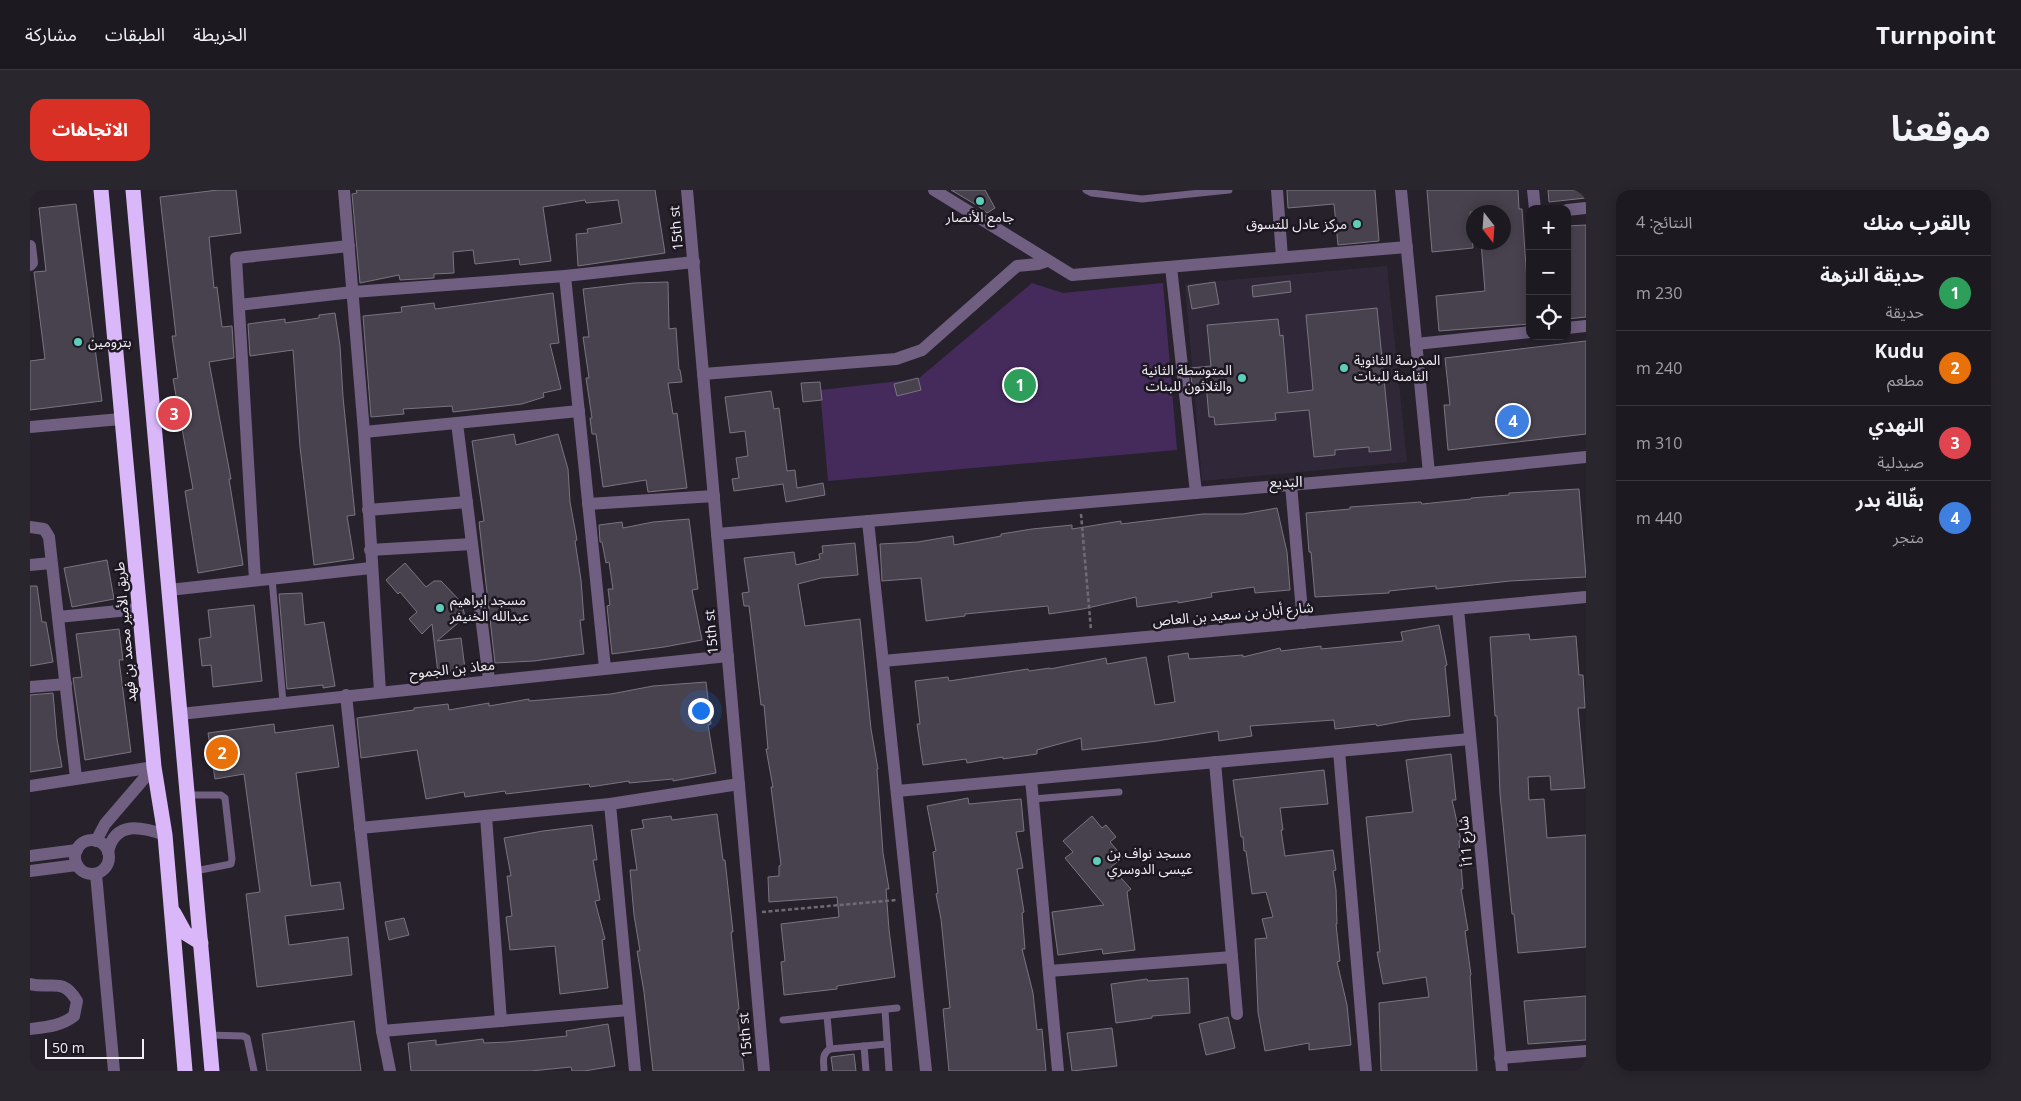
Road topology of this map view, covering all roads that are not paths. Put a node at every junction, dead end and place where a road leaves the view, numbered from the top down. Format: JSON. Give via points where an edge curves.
{"nodes":[{"id":1,"x":101,"y":190,"type":"edge"},
{"id":2,"x":133,"y":190,"type":"edge"},
{"id":3,"x":344,"y":190,"type":"edge"},
{"id":4,"x":687,"y":190,"type":"edge"},
{"id":5,"x":934,"y":190,"type":"edge"},
{"id":6,"x":1086,"y":190,"type":"edge"},
{"id":7,"x":1229,"y":190,"type":"edge"},
{"id":8,"x":1277,"y":190,"type":"edge"},
{"id":9,"x":1401,"y":190,"type":"edge"},
{"id":10,"x":1533,"y":190,"type":"edge"},
{"id":11,"x":1535,"y":205,"type":"edge"},
{"id":12,"x":1586,"y":208,"type":"edge"},
{"id":13,"x":1571,"y":210,"type":"edge"},
{"id":14,"x":30,"y":246,"type":"edge"},
{"id":15,"x":349,"y":246,"type":"junction"},
{"id":16,"x":1407,"y":247,"type":"junction"},
{"id":17,"x":1282,"y":258,"type":"junction"},
{"id":18,"x":1048,"y":261,"type":"junction"},
{"id":19,"x":694,"y":262,"type":"junction"},
{"id":20,"x":30,"y":266,"type":"edge"},
{"id":21,"x":1171,"y":267,"type":"junction"},
{"id":22,"x":565,"y":276,"type":"junction"},
{"id":23,"x":353,"y":292,"type":"junction"},
{"id":24,"x":239,"y":306,"type":"junction"},
{"id":25,"x":1586,"y":326,"type":"edge"},
{"id":26,"x":1571,"y":328,"type":"edge"},
{"id":27,"x":1526,"y":332,"type":"edge"},
{"id":28,"x":1416,"y":344,"type":"junction"},
{"id":29,"x":703,"y":374,"type":"junction"},
{"id":30,"x":579,"y":411,"type":"junction"},
{"id":31,"x":121,"y":419,"type":"junction"},
{"id":32,"x":457,"y":423,"type":"junction"},
{"id":33,"x":30,"y":427,"type":"edge"},
{"id":34,"x":364,"y":432,"type":"junction"},
{"id":35,"x":1586,"y":457,"type":"edge"},
{"id":36,"x":1429,"y":473,"type":"junction"},
{"id":37,"x":1291,"y":485,"type":"junction"},
{"id":38,"x":1196,"y":493,"type":"junction"},
{"id":39,"x":714,"y":496,"type":"junction"},
{"id":40,"x":466,"y":502,"type":"junction"},
{"id":41,"x":588,"y":504,"type":"junction"},
{"id":42,"x":368,"y":510,"type":"junction"},
{"id":43,"x":868,"y":521,"type":"junction"},
{"id":44,"x":30,"y":527,"type":"edge"},
{"id":45,"x":717,"y":534,"type":"junction"},
{"id":46,"x":472,"y":544,"type":"junction"},
{"id":47,"x":370,"y":550,"type":"junction"},
{"id":48,"x":51,"y":563,"type":"junction"},
{"id":49,"x":30,"y":565,"type":"edge"},
{"id":50,"x":371,"y":568,"type":"junction"},
{"id":51,"x":272,"y":578,"type":"junction"},
{"id":52,"x":254,"y":580,"type":"junction"},
{"id":53,"x":169,"y":590,"type":"junction"},
{"id":54,"x":1586,"y":598,"type":"edge"},
{"id":55,"x":139,"y":609,"type":"junction"},
{"id":56,"x":1458,"y":609,"type":"junction"},
{"id":57,"x":58,"y":617,"type":"junction"},
{"id":58,"x":1303,"y":623,"type":"junction"},
{"id":59,"x":728,"y":656,"type":"junction"},
{"id":60,"x":883,"y":661,"type":"junction"},
{"id":61,"x":605,"y":668,"type":"junction"},
{"id":62,"x":489,"y":680,"type":"junction"},
{"id":63,"x":66,"y":684,"type":"junction"},
{"id":64,"x":30,"y":686,"type":"edge"},
{"id":65,"x":380,"y":692,"type":"junction"},
{"id":66,"x":346,"y":695,"type":"junction"},
{"id":67,"x":283,"y":702,"type":"junction"},
{"id":68,"x":180,"y":714,"type":"junction"},
{"id":69,"x":1470,"y":738,"type":"junction"},
{"id":70,"x":1339,"y":751,"type":"junction"},
{"id":71,"x":1215,"y":762,"type":"junction"},
{"id":72,"x":154,"y":768,"type":"junction"},
{"id":73,"x":76,"y":778,"type":"junction"},
{"id":74,"x":1031,"y":779,"type":"junction"},
{"id":75,"x":739,"y":784,"type":"junction"},
{"id":76,"x":30,"y":786,"type":"edge"},
{"id":77,"x":896,"y":791,"type":"junction"},
{"id":78,"x":1119,"y":792,"type":"dead end"},
{"id":79,"x":188,"y":796,"type":"junction"},
{"id":80,"x":1033,"y":799,"type":"junction"},
{"id":81,"x":610,"y":804,"type":"junction"},
{"id":82,"x":486,"y":816,"type":"junction"},
{"id":83,"x":360,"y":828,"type":"junction"},
{"id":84,"x":165,"y":835,"type":"junction"},
{"id":85,"x":96,"y":841,"type":"junction"},
{"id":86,"x":77,"y":850,"type":"junction"},
{"id":87,"x":108,"y":852,"type":"junction"},
{"id":88,"x":30,"y":856,"type":"edge"},
{"id":89,"x":77,"y":866,"type":"junction"},
{"id":90,"x":30,"y":871,"type":"edge"},
{"id":91,"x":195,"y":871,"type":"junction"},
{"id":92,"x":96,"y":874,"type":"junction"},
{"id":93,"x":171,"y":908,"type":"junction"},
{"id":94,"x":201,"y":943,"type":"junction"},
{"id":95,"x":1232,"y":957,"type":"junction"},
{"id":96,"x":1049,"y":971,"type":"junction"},
{"id":97,"x":30,"y":984,"type":"edge"},
{"id":98,"x":897,"y":1008,"type":"dead end"},
{"id":99,"x":629,"y":1010,"type":"junction"},
{"id":100,"x":885,"y":1010,"type":"junction"},
{"id":101,"x":1237,"y":1014,"type":"dead end"},
{"id":102,"x":827,"y":1016,"type":"junction"},
{"id":103,"x":783,"y":1020,"type":"dead end"},
{"id":104,"x":501,"y":1021,"type":"junction"},
{"id":105,"x":30,"y":1028,"type":"edge"},
{"id":106,"x":382,"y":1031,"type":"junction"},
{"id":107,"x":208,"y":1036,"type":"junction"},
{"id":108,"x":887,"y":1044,"type":"junction"},
{"id":109,"x":864,"y":1046,"type":"junction"},
{"id":110,"x":830,"y":1049,"type":"junction"},
{"id":111,"x":1586,"y":1051,"type":"edge"},
{"id":112,"x":1501,"y":1065,"type":"edge"},
{"id":113,"x":114,"y":1071,"type":"edge"},
{"id":114,"x":185,"y":1071,"type":"edge"},
{"id":115,"x":212,"y":1071,"type":"edge"},
{"id":116,"x":254,"y":1071,"type":"edge"},
{"id":117,"x":390,"y":1071,"type":"edge"},
{"id":118,"x":635,"y":1071,"type":"edge"},
{"id":119,"x":764,"y":1071,"type":"edge"},
{"id":120,"x":824,"y":1071,"type":"edge"},
{"id":121,"x":866,"y":1071,"type":"edge"},
{"id":122,"x":890,"y":1071,"type":"edge"},
{"id":123,"x":926,"y":1071,"type":"edge"},
{"id":124,"x":1058,"y":1071,"type":"edge"},
{"id":125,"x":1366,"y":1071,"type":"edge"}],
"edges":[{"from":1,"to":31,"type":"highway","name":"طريق الأمير محمد بن فهد"},
{"from":2,"to":53,"type":"highway"},
{"from":3,"to":15,"type":"street"},
{"from":4,"to":19,"type":"street","name":"15th st"},
{"from":5,"to":18,"type":"street"},
{"from":6,"to":7,"type":"lane","via":[[1142,200]]},
{"from":8,"to":17,"type":"street"},
{"from":9,"to":16,"type":"street"},
{"from":10,"to":11,"type":"street"},
{"from":12,"to":13,"type":"street"},
{"from":14,"to":20,"type":"street"},
{"from":15,"to":23,"type":"street"},
{"from":15,"to":24,"type":"street","via":[[236,258]]},
{"from":16,"to":17,"type":"street"},
{"from":16,"to":28,"type":"street"},
{"from":17,"to":21,"type":"street"},
{"from":18,"to":21,"type":"street","via":[[1072,275]]},
{"from":18,"to":29,"type":"street","via":[[1017,266],[922,350],[896,359]]},
{"from":19,"to":22,"type":"street"},
{"from":19,"to":29,"type":"street","name":"15th st"},
{"from":21,"to":38,"type":"street"},
{"from":22,"to":23,"type":"street"},
{"from":22,"to":30,"type":"street"},
{"from":23,"to":24,"type":"street"},
{"from":23,"to":34,"type":"street"},
{"from":24,"to":52,"type":"street"},
{"from":25,"to":26,"type":"street"},
{"from":27,"to":28,"type":"street"},
{"from":28,"to":36,"type":"street"},
{"from":29,"to":39,"type":"street","name":"15th st"},
{"from":30,"to":32,"type":"street"},
{"from":30,"to":41,"type":"street"},
{"from":31,"to":33,"type":"street"},
{"from":31,"to":55,"type":"highway","name":"طريق الأمير محمد بن فهد"},
{"from":32,"to":34,"type":"street"},
{"from":32,"to":40,"type":"street"},
{"from":34,"to":42,"type":"street"},
{"from":35,"to":36,"type":"street"},
{"from":36,"to":37,"type":"street"},
{"from":37,"to":38,"type":"street"},
{"from":37,"to":58,"type":"street"},
{"from":38,"to":43,"type":"street"},
{"from":39,"to":41,"type":"street"},
{"from":39,"to":45,"type":"street","name":"15th st"},
{"from":40,"to":42,"type":"street"},
{"from":40,"to":46,"type":"street"},
{"from":41,"to":61,"type":"street"},
{"from":42,"to":47,"type":"street"},
{"from":43,"to":45,"type":"street"},
{"from":43,"to":60,"type":"street"},
{"from":44,"to":48,"type":"street","via":[[44,528],[49,537]]},
{"from":45,"to":59,"type":"street","name":"15th st"},
{"from":46,"to":47,"type":"street"},
{"from":46,"to":62,"type":"street"},
{"from":47,"to":50,"type":"street"},
{"from":48,"to":49,"type":"street"},
{"from":48,"to":57,"type":"street"},
{"from":50,"to":51,"type":"street"},
{"from":50,"to":65,"type":"street"},
{"from":51,"to":52,"type":"street"},
{"from":51,"to":67,"type":"lane"},
{"from":52,"to":53,"type":"street"},
{"from":53,"to":68,"type":"highway"},
{"from":54,"to":56,"type":"street","name":"شارع أبان بن سعيد بن العاص"},
{"from":55,"to":57,"type":"street"},
{"from":55,"to":72,"type":"highway","name":"طريق الأمير محمد بن فهد"},
{"from":56,"to":58,"type":"street","name":"شارع أبان بن سعيد بن العاص"},
{"from":56,"to":69,"type":"street","name":"شارع 11أ"},
{"from":57,"to":63,"type":"street"},
{"from":58,"to":60,"type":"street","name":"شارع أبان بن سعيد بن العاص"},
{"from":59,"to":61,"type":"street","name":"معاذ بن الجموح"},
{"from":59,"to":75,"type":"street","name":"15th st"},
{"from":60,"to":77,"type":"street"},
{"from":61,"to":62,"type":"street","name":"معاذ بن الجموح"},
{"from":62,"to":65,"type":"street","name":"معاذ بن الجموح"},
{"from":63,"to":64,"type":"street"},
{"from":63,"to":73,"type":"street"},
{"from":65,"to":66,"type":"street","name":"معاذ بن الجموح"},
{"from":66,"to":67,"type":"street","name":"معاذ بن الجموح"},
{"from":66,"to":83,"type":"street"},
{"from":67,"to":68,"type":"street","name":"معاذ بن الجموح"},
{"from":68,"to":79,"type":"highway"},
{"from":69,"to":70,"type":"street"},
{"from":69,"to":112,"type":"street","name":"شارع 11أ"},
{"from":70,"to":71,"type":"street"},
{"from":70,"to":125,"type":"street"},
{"from":71,"to":74,"type":"street"},
{"from":71,"to":95,"type":"street"},
{"from":72,"to":73,"type":"street"},
{"from":72,"to":84,"type":"highway","name":"طريق الأمير محمد بن فهد"},
{"from":72,"to":85,"type":"street","via":[[105,824]]},
{"from":73,"to":76,"type":"street"},
{"from":74,"to":77,"type":"street"},
{"from":74,"to":80,"type":"street"},
{"from":75,"to":81,"type":"street"},
{"from":75,"to":119,"type":"street","name":"15th st"},
{"from":77,"to":123,"type":"street"},
{"from":78,"to":80,"type":"lane"},
{"from":79,"to":91,"type":"highway"},
{"from":79,"to":91,"type":"lane","via":[[221,795],[225,798],[232,859],[226,866]]},
{"from":80,"to":96,"type":"street"},
{"from":81,"to":82,"type":"street"},
{"from":81,"to":99,"type":"street"},
{"from":82,"to":83,"type":"street"},
{"from":82,"to":104,"type":"street"},
{"from":83,"to":106,"type":"street"},
{"from":84,"to":87,"type":"street","via":[[145,828],[131,828],[118,833]]},
{"from":84,"to":93,"type":"highway","name":"طريق الأمير محمد بن فهد"},
{"from":85,"to":86,"type":"street","via":[[85,842]]},
{"from":85,"to":87,"type":"street"},
{"from":86,"to":88,"type":"street"},
{"from":86,"to":89,"type":"street"},
{"from":87,"to":92,"type":"street","via":[[108,863]]},
{"from":89,"to":90,"type":"street"},
{"from":89,"to":92,"type":"street","via":[[85,873]]},
{"from":91,"to":94,"type":"highway"},
{"from":92,"to":113,"type":"street"},
{"from":93,"to":94,"type":"highway","via":[[185,934]]},
{"from":93,"to":114,"type":"highway","name":"طريق الأمير محمد بن فهد"},
{"from":94,"to":107,"type":"highway"},
{"from":95,"to":96,"type":"street"},
{"from":95,"to":101,"type":"street"},
{"from":96,"to":124,"type":"street"},
{"from":97,"to":105,"type":"street","via":[[55,984],[71,991],[77,1001],[74,1016],[66,1022]]},
{"from":98,"to":100,"type":"lane"},
{"from":99,"to":104,"type":"street"},
{"from":99,"to":118,"type":"street"},
{"from":100,"to":102,"type":"lane"},
{"from":100,"to":108,"type":"lane"},
{"from":102,"to":103,"type":"lane"},
{"from":102,"to":110,"type":"lane"},
{"from":104,"to":106,"type":"street"},
{"from":106,"to":117,"type":"street"},
{"from":107,"to":115,"type":"highway"},
{"from":107,"to":116,"type":"lane","via":[[247,1038]]},
{"from":108,"to":109,"type":"lane"},
{"from":108,"to":122,"type":"lane"},
{"from":109,"to":110,"type":"lane"},
{"from":109,"to":121,"type":"lane"},
{"from":110,"to":120,"type":"lane","via":[[825,1052]]},
{"from":111,"to":112,"type":"street"}]}
